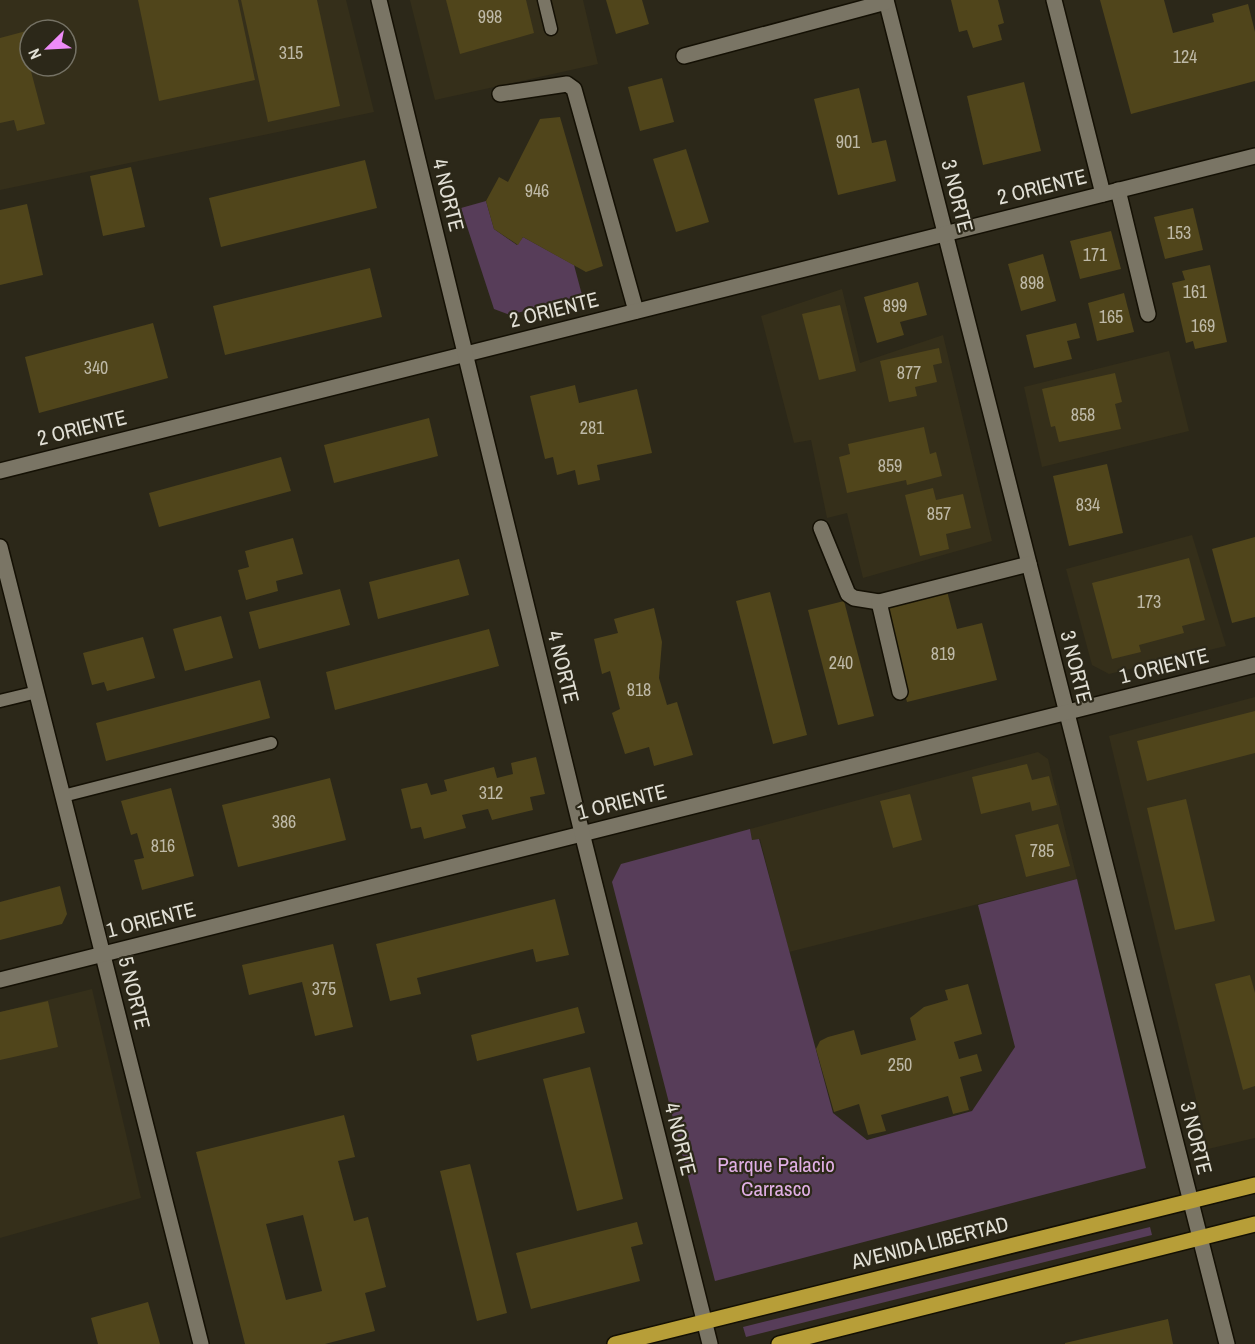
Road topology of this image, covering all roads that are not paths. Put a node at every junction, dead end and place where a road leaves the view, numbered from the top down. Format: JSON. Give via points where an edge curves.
{"nodes":[{"id":1,"x":379,"y":0,"type":"edge"},
{"id":2,"x":544,"y":0,"type":"edge"},
{"id":3,"x":1053,"y":0,"type":"edge"},
{"id":4,"x":886,"y":1,"type":"edge"},
{"id":5,"x":551,"y":29,"type":"dead end"},
{"id":6,"x":684,"y":56,"type":"dead end"},
{"id":7,"x":500,"y":94,"type":"dead end"},
{"id":8,"x":1255,"y":156,"type":"edge"},
{"id":9,"x":1110,"y":192,"type":"junction"},
{"id":10,"x":945,"y":234,"type":"junction"},
{"id":11,"x":636,"y":311,"type":"junction"},
{"id":12,"x":1148,"y":314,"type":"dead end"},
{"id":13,"x":466,"y":354,"type":"junction"},
{"id":14,"x":0,"y":471,"type":"edge"},
{"id":15,"x":821,"y":528,"type":"dead end"},
{"id":16,"x":0,"y":547,"type":"edge"},
{"id":17,"x":1029,"y":564,"type":"junction"},
{"id":18,"x":2,"y":566,"type":"edge"},
{"id":19,"x":879,"y":602,"type":"junction"},
{"id":20,"x":1255,"y":665,"type":"edge"},
{"id":21,"x":37,"y":692,"type":"junction"},
{"id":22,"x":900,"y":692,"type":"dead end"},
{"id":23,"x":0,"y":701,"type":"edge"},
{"id":24,"x":1066,"y":712,"type":"junction"},
{"id":25,"x":271,"y":743,"type":"dead end"},
{"id":26,"x":63,"y":796,"type":"junction"},
{"id":27,"x":582,"y":833,"type":"junction"},
{"id":28,"x":103,"y":954,"type":"junction"},
{"id":29,"x":0,"y":980,"type":"edge"},
{"id":30,"x":1255,"y":1185,"type":"edge"},
{"id":31,"x":1190,"y":1201,"type":"junction"},
{"id":32,"x":1255,"y":1224,"type":"edge"},
{"id":33,"x":1200,"y":1239,"type":"junction"},
{"id":34,"x":704,"y":1321,"type":"junction"},
{"id":35,"x":201,"y":1344,"type":"edge"},
{"id":36,"x":615,"y":1344,"type":"edge"},
{"id":37,"x":710,"y":1344,"type":"edge"},
{"id":38,"x":779,"y":1344,"type":"edge"},
{"id":39,"x":1227,"y":1344,"type":"edge"}],
"edges":[{"from":1,"to":13,"type":"street","name":"4 NORTE"},
{"from":2,"to":5,"type":"lane"},
{"from":3,"to":9,"type":"street"},
{"from":4,"to":6,"type":"street"},
{"from":4,"to":10,"type":"street","name":"3 NORTE"},
{"from":7,"to":11,"type":"street","via":[[567,84],[574,89]]},
{"from":8,"to":9,"type":"street","name":"2 ORIENTE"},
{"from":9,"to":10,"type":"street","name":"2 ORIENTE"},
{"from":9,"to":12,"type":"street","name":"2 ORIENTE"},
{"from":10,"to":11,"type":"street","name":"2 ORIENTE"},
{"from":10,"to":17,"type":"street","name":"3 NORTE"},
{"from":11,"to":13,"type":"street","name":"2 ORIENTE"},
{"from":13,"to":14,"type":"street","name":"2 ORIENTE"},
{"from":13,"to":27,"type":"street","name":"4 NORTE"},
{"from":15,"to":19,"type":"street","via":[[848,594]]},
{"from":16,"to":18,"type":"street","name":"5 NORTE"},
{"from":17,"to":19,"type":"street"},
{"from":17,"to":24,"type":"street","name":"3 NORTE"},
{"from":18,"to":21,"type":"street","name":"5 NORTE"},
{"from":19,"to":22,"type":"street"},
{"from":20,"to":24,"type":"street","name":"1 ORIENTE"},
{"from":21,"to":23,"type":"lane"},
{"from":21,"to":26,"type":"street","name":"5 NORTE"},
{"from":24,"to":27,"type":"street","name":"1 ORIENTE"},
{"from":24,"to":31,"type":"street","name":"3 NORTE"},
{"from":25,"to":26,"type":"lane"},
{"from":26,"to":28,"type":"street","name":"5 NORTE"},
{"from":27,"to":28,"type":"street","name":"1 ORIENTE"},
{"from":27,"to":34,"type":"street","name":"4 NORTE"},
{"from":28,"to":29,"type":"street","name":"1 ORIENTE"},
{"from":28,"to":35,"type":"street","name":"5 NORTE"},
{"from":30,"to":31,"type":"main road","name":"AVENIDA LIBERTAD"},
{"from":31,"to":33,"type":"street","name":"3 NORTE"},
{"from":31,"to":34,"type":"main road","name":"AVENIDA LIBERTAD"},
{"from":32,"to":33,"type":"main road"},
{"from":33,"to":38,"type":"main road"},
{"from":33,"to":39,"type":"street","name":"3 NORTE"},
{"from":34,"to":36,"type":"main road","name":"AVENIDA LIBERTAD"},
{"from":34,"to":37,"type":"street","name":"4 NORTE"}]}
